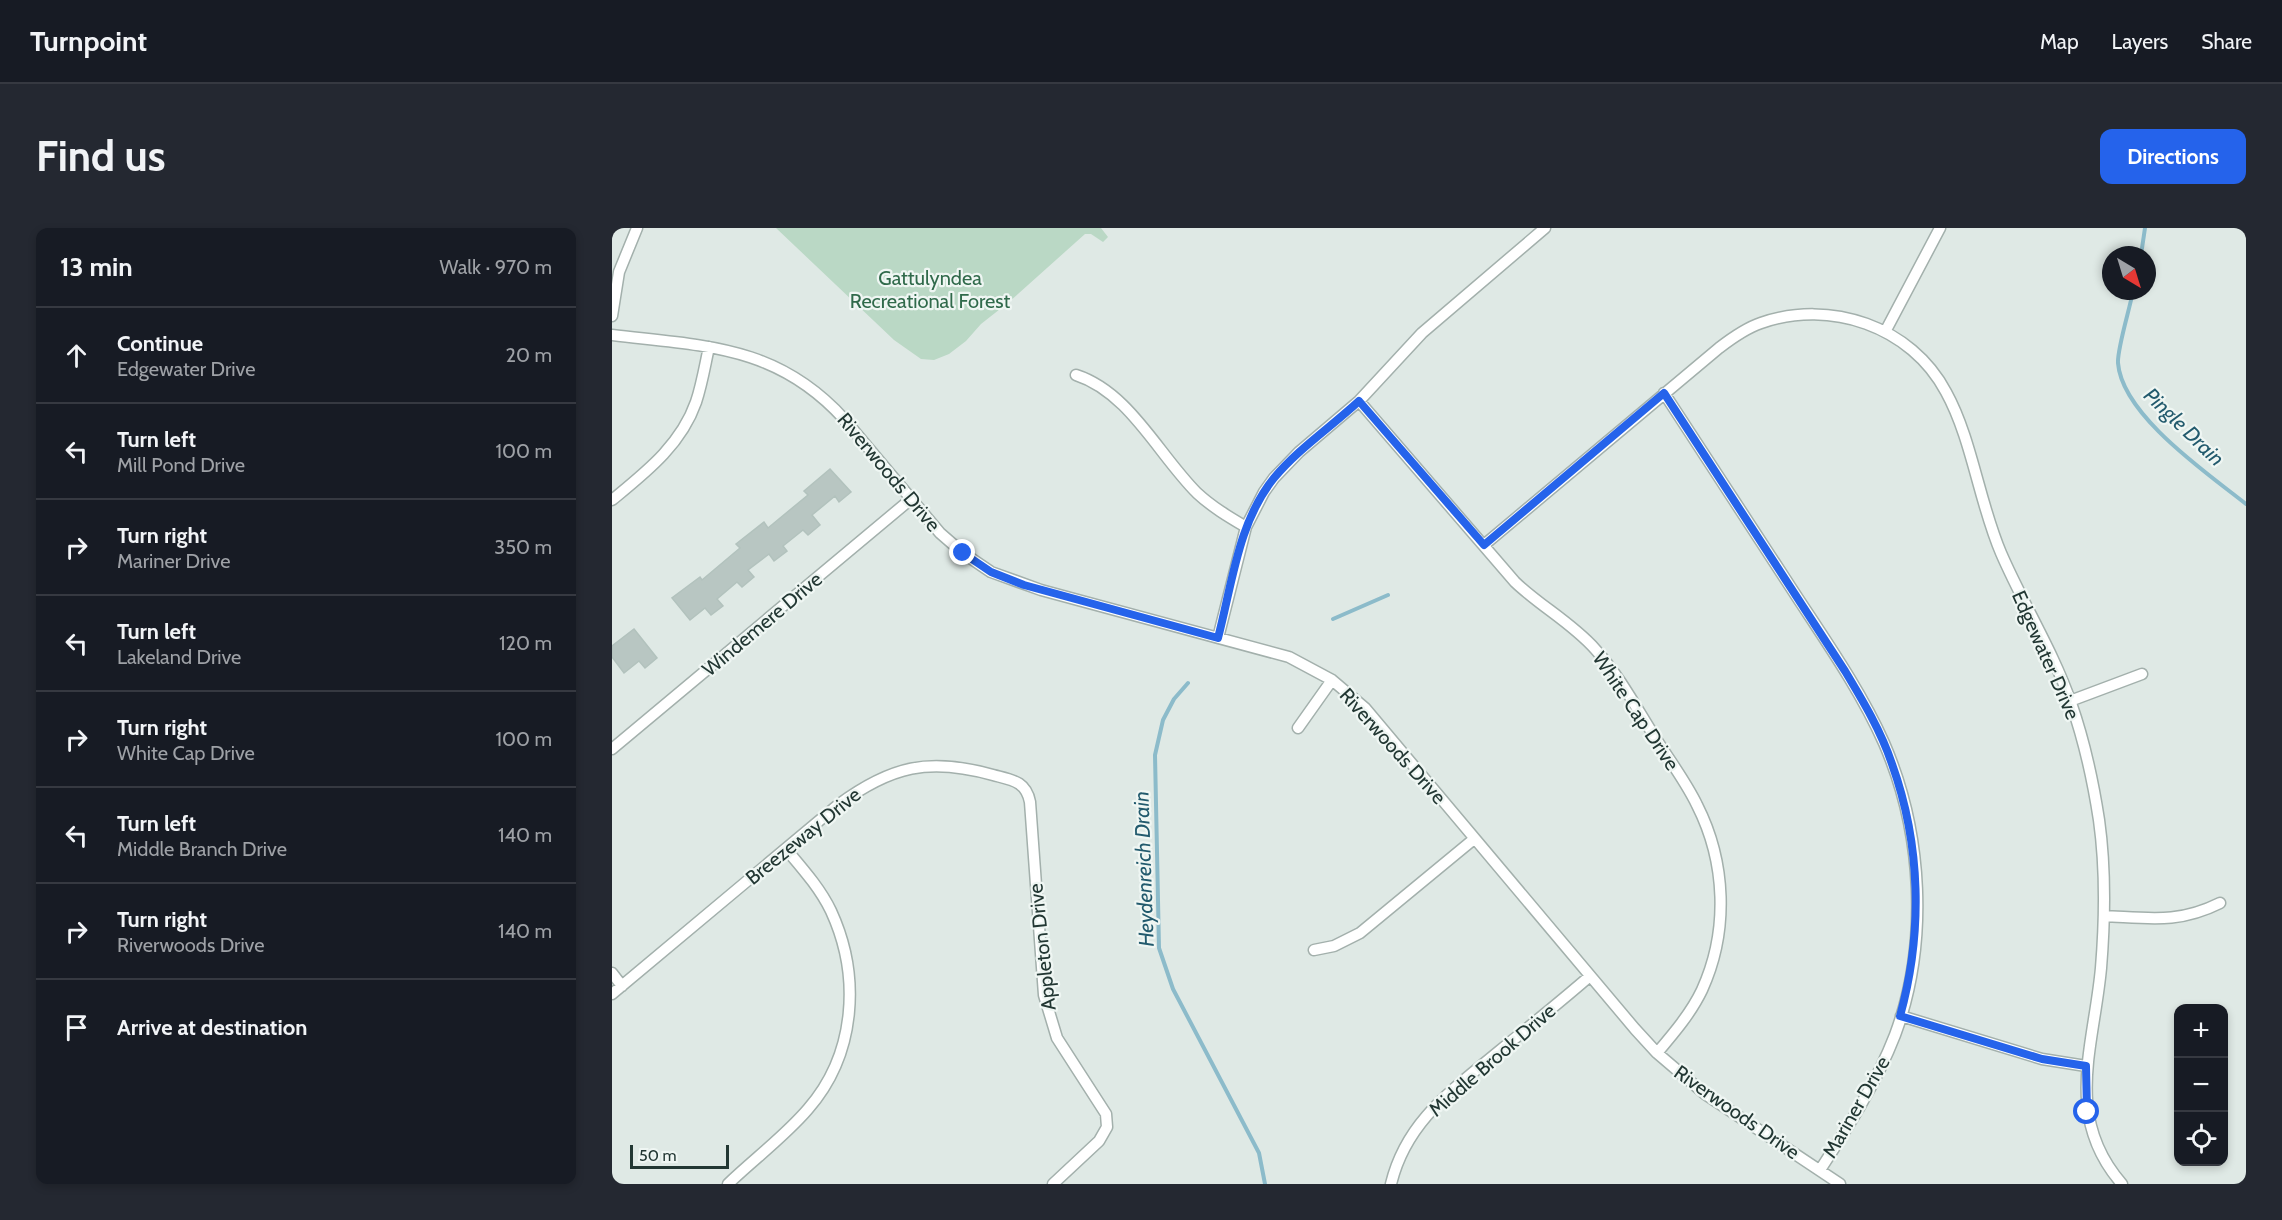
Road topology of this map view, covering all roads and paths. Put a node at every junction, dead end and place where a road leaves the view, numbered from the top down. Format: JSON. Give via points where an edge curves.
{"nodes":[{"id":1,"x":637,"y":228,"type":"edge"},
{"id":2,"x":1545,"y":228,"type":"edge"},
{"id":3,"x":1940,"y":228,"type":"edge"},
{"id":4,"x":612,"y":316,"type":"edge"},
{"id":5,"x":1885,"y":332,"type":"junction"},
{"id":6,"x":612,"y":335,"type":"edge"},
{"id":7,"x":709,"y":347,"type":"junction"},
{"id":8,"x":1076,"y":375,"type":"dead end"},
{"id":9,"x":1664,"y":393,"type":"junction"},
{"id":10,"x":1359,"y":401,"type":"junction"},
{"id":11,"x":612,"y":500,"type":"edge"},
{"id":12,"x":911,"y":500,"type":"junction"},
{"id":13,"x":1246,"y":527,"type":"junction"},
{"id":14,"x":1484,"y":545,"type":"junction"},
{"id":15,"x":1218,"y":638,"type":"junction"},
{"id":16,"x":2142,"y":674,"type":"dead end"},
{"id":17,"x":1332,"y":680,"type":"junction"},
{"id":18,"x":2070,"y":701,"type":"junction"},
{"id":19,"x":1298,"y":728,"type":"dead end"},
{"id":20,"x":612,"y":749,"type":"edge"},
{"id":21,"x":1026,"y":788,"type":"joint"},
{"id":22,"x":1474,"y":839,"type":"junction"},
{"id":23,"x":786,"y":849,"type":"junction"},
{"id":24,"x":2220,"y":903,"type":"dead end"},
{"id":25,"x":2104,"y":916,"type":"junction"},
{"id":26,"x":1314,"y":950,"type":"dead end"},
{"id":27,"x":612,"y":973,"type":"edge"},
{"id":28,"x":1590,"y":976,"type":"junction"},
{"id":29,"x":622,"y":986,"type":"junction"},
{"id":30,"x":612,"y":994,"type":"edge"},
{"id":31,"x":1900,"y":1016,"type":"junction"},
{"id":32,"x":1658,"y":1053,"type":"junction"},
{"id":33,"x":2086,"y":1066,"type":"junction"},
{"id":34,"x":1820,"y":1170,"type":"junction"},
{"id":35,"x":728,"y":1184,"type":"edge"},
{"id":36,"x":1053,"y":1184,"type":"edge"},
{"id":37,"x":1391,"y":1184,"type":"edge"},
{"id":38,"x":1840,"y":1184,"type":"edge"},
{"id":39,"x":2122,"y":1184,"type":"edge"}],
"edges":[{"from":1,"to":4,"type":"street","via":[[619,272]]},
{"from":2,"to":10,"type":"street","via":[[1422,333]]},
{"from":3,"to":5,"type":"street"},
{"from":5,"to":9,"type":"street","name":"Edgewater Drive","via":[[1841,316],[1809,314],[1759,323],[1732,338]]},
{"from":5,"to":18,"type":"street","name":"Edgewater Drive","via":[[1918,355],[1946,391],[1998,546]]},
{"from":6,"to":7,"type":"street","name":"Riverwoods Drive"},
{"from":7,"to":11,"type":"street","via":[[696,401],[677,439],[658,461]]},
{"from":7,"to":12,"type":"street","name":"Riverwoods Drive","via":[[765,362],[801,380],[831,405]]},
{"from":8,"to":13,"type":"street","via":[[1113,395],[1197,492]]},
{"from":9,"to":14,"type":"street","name":"Edgewater Drive"},
{"from":9,"to":31,"type":"street","name":"Mariner Drive","via":[[1845,671],[1892,764],[1911,834],[1916,881],[1914,951]]},
{"from":10,"to":13,"type":"street","via":[[1274,478]]},
{"from":10,"to":14,"type":"street","name":"White Cap Drive"},
{"from":12,"to":15,"type":"street","name":"Riverwoods Drive","via":[[963,553],[1008,580]]},
{"from":12,"to":20,"type":"street","name":"Windemere Drive"},
{"from":13,"to":15,"type":"street"},
{"from":14,"to":32,"type":"street","name":"White Cap Drive","via":[[1528,595],[1596,649],[1688,789],[1711,838],[1721,894],[1715,950],[1694,1005]]},
{"from":15,"to":17,"type":"street","name":"Riverwoods Drive","via":[[1289,657]]},
{"from":16,"to":18,"type":"street"},
{"from":17,"to":19,"type":"street"},
{"from":17,"to":22,"type":"street","name":"Riverwoods Drive","via":[[1365,708]]},
{"from":18,"to":25,"type":"street","name":"Edgewater Drive","via":[[2099,819]]},
{"from":21,"to":23,"type":"street","name":"Breezeway Drive","via":[[1015,780],[955,766],[940,764],[903,770],[852,795]]},
{"from":21,"to":36,"type":"street","name":"Appleton Drive","via":[[1047,1012],[1057,1038],[1106,1114],[1107,1127],[1099,1141]]},
{"from":22,"to":26,"type":"street","via":[[1360,933],[1334,946]]},
{"from":22,"to":28,"type":"street","name":"Riverwoods Drive"},
{"from":23,"to":29,"type":"street","name":"Breezeway Drive"},
{"from":23,"to":35,"type":"street","via":[[822,894],[838,927],[850,982],[848,1022],[838,1059],[814,1101]]},
{"from":24,"to":25,"type":"street","via":[[2176,918]]},
{"from":25,"to":33,"type":"street","name":"Edgewater Drive"},
{"from":27,"to":29,"type":"street"},
{"from":28,"to":32,"type":"street","name":"Riverwoods Drive"},
{"from":28,"to":37,"type":"street","name":"Middle Brook Drive","via":[[1437,1104],[1406,1142]]},
{"from":29,"to":30,"type":"street","name":"Breezeway Drive"},
{"from":31,"to":33,"type":"street","via":[[2042,1059]]},
{"from":31,"to":34,"type":"street","name":"Mariner Drive","via":[[1878,1075]]},
{"from":32,"to":34,"type":"street","name":"Riverwoods Drive","via":[[1705,1094]]},
{"from":33,"to":39,"type":"street","name":"Edgewater Drive","via":[[2085,1095],[2091,1128]]},
{"from":34,"to":38,"type":"street","name":"Riverwoods Drive"}]}
